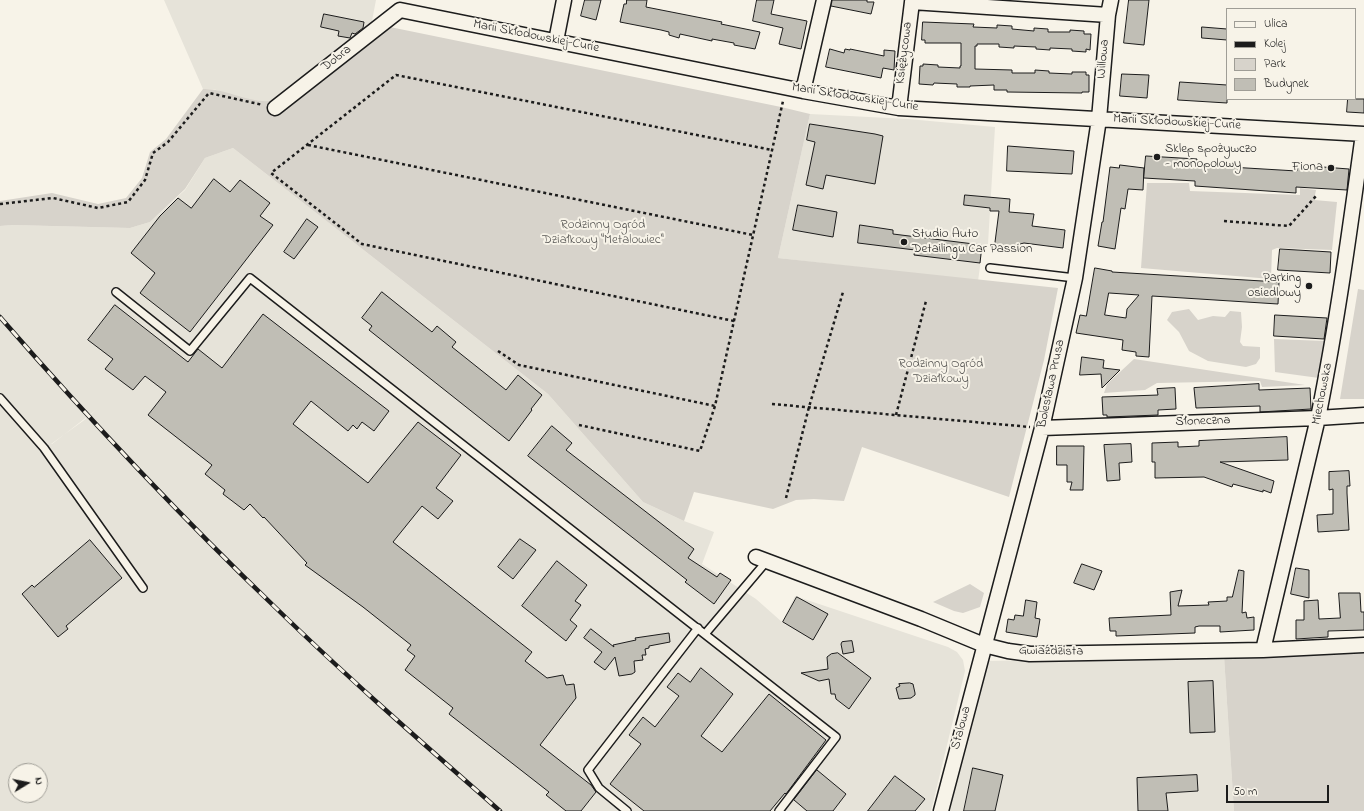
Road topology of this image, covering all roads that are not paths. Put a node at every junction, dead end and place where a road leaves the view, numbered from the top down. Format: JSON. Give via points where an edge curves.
{"nodes":[{"id":1,"x":564,"y":0,"type":"edge"},
{"id":2,"x":824,"y":0,"type":"edge"},
{"id":3,"x":1111,"y":0,"type":"edge"},
{"id":4,"x":400,"y":10,"type":"joint"},
{"id":5,"x":1108,"y":15,"type":"junction"},
{"id":6,"x":556,"y":41,"type":"junction"},
{"id":7,"x":803,"y":91,"type":"junction"},
{"id":8,"x":275,"y":108,"type":"road end"},
{"id":9,"x":898,"y":108,"type":"junction"},
{"id":10,"x":1099,"y":119,"type":"junction"},
{"id":11,"x":1364,"y":134,"type":"edge"},
{"id":12,"x":990,"y":268,"type":"dead end"},
{"id":13,"x":1075,"y":278,"type":"junction"},
{"id":14,"x":116,"y":292,"type":"dead end"},
{"id":15,"x":0,"y":398,"type":"edge"},
{"id":16,"x":1364,"y":415,"type":"edge"},
{"id":17,"x":1318,"y":418,"type":"junction"},
{"id":18,"x":1042,"y":428,"type":"junction"},
{"id":19,"x":761,"y":559,"type":"joint"},
{"id":20,"x":143,"y":588,"type":"dead end"},
{"id":21,"x":698,"y":628,"type":"junction"},
{"id":22,"x":705,"y":634,"type":"junction"},
{"id":23,"x":984,"y":645,"type":"junction"},
{"id":24,"x":1364,"y":645,"type":"edge"},
{"id":25,"x":1264,"y":650,"type":"junction"},
{"id":26,"x":627,"y":811,"type":"edge"},
{"id":27,"x":779,"y":811,"type":"edge"},
{"id":28,"x":941,"y":811,"type":"edge"}],
"edges":[{"from":1,"to":6,"type":"street"},
{"from":2,"to":7,"type":"street"},
{"from":3,"to":5,"type":"street","name":"Willowa"},
{"from":4,"to":6,"type":"street","name":"Marii Skłodowskiej-Curie"},
{"from":4,"to":8,"type":"street","name":"Dobra"},
{"from":5,"to":9,"type":"street","name":"Księżycowa","via":[[912,2]]},
{"from":5,"to":10,"type":"street","name":"Willowa"},
{"from":6,"to":7,"type":"street","name":"Marii Skłodowskiej-Curie"},
{"from":7,"to":9,"type":"street","name":"Marii Skłodowskiej-Curie"},
{"from":9,"to":10,"type":"street","name":"Marii Skłodowskiej-Curie"},
{"from":10,"to":11,"type":"street","name":"Marii Skłodowskiej-Curie"},
{"from":10,"to":13,"type":"street","name":"Bolesława Prusa"},
{"from":11,"to":17,"type":"street","name":"Miechowska","via":[[1340,300]]},
{"from":12,"to":13,"type":"lane"},
{"from":13,"to":18,"type":"street","name":"Bolesława Prusa"},
{"from":14,"to":21,"type":"lane","via":[[190,351],[250,278]]},
{"from":15,"to":20,"type":"lane","via":[[44,448]]},
{"from":16,"to":17,"type":"street","name":"Słoneczna"},
{"from":17,"to":18,"type":"street","name":"Słoneczna"},
{"from":17,"to":25,"type":"street","name":"Miechowska"},
{"from":18,"to":23,"type":"street","name":"Bolesława Prusa"},
{"from":19,"to":22,"type":"lane"},
{"from":19,"to":23,"type":"street","name":"Gwiaździsta"},
{"from":21,"to":22,"type":"lane"},
{"from":21,"to":26,"type":"lane","via":[[588,770],[599,788]]},
{"from":22,"to":27,"type":"lane","via":[[836,737]]},
{"from":23,"to":25,"type":"street","name":"Gwiaździsta","via":[[1030,654]]},
{"from":23,"to":28,"type":"street","name":"Stalowa"},
{"from":24,"to":25,"type":"street","name":"Gwiaździsta"}]}
